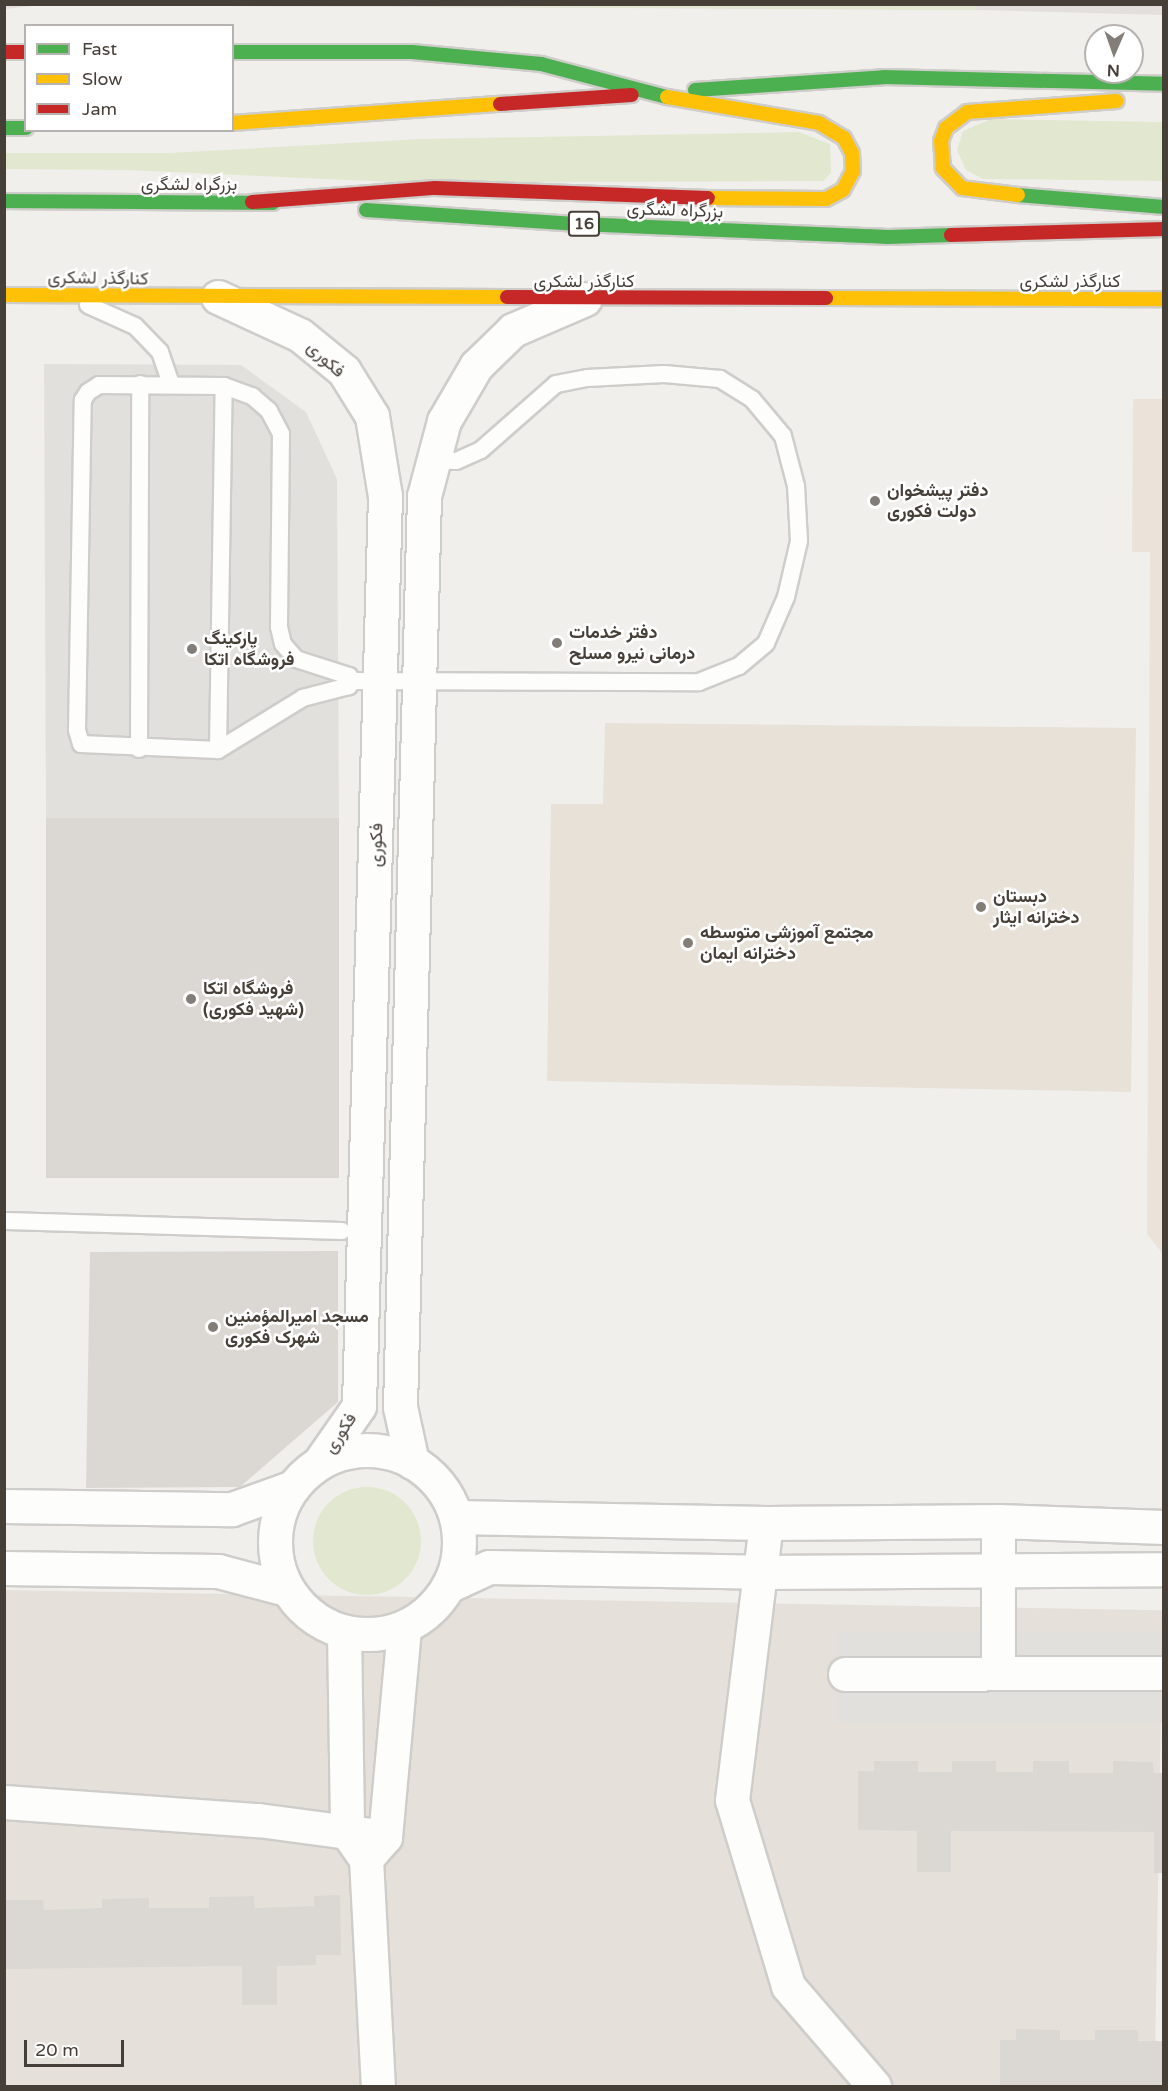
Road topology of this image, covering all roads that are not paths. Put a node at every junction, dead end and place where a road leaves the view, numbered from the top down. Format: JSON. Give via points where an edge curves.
{"nodes":[{"id":1,"x":4,"y":52,"type":"edge"},
{"id":2,"x":24,"y":52,"type":"edge"},
{"id":3,"x":234,"y":52,"type":"edge"},
{"id":4,"x":1164,"y":84,"type":"edge"},
{"id":5,"x":651,"y":94,"type":"junction"},
{"id":6,"x":1164,"y":97,"type":"edge"},
{"id":7,"x":234,"y":123,"type":"edge"},
{"id":8,"x":4,"y":128,"type":"edge"},
{"id":9,"x":24,"y":128,"type":"edge"},
{"id":10,"x":4,"y":201,"type":"edge"},
{"id":11,"x":252,"y":202,"type":"junction"},
{"id":12,"x":1164,"y":207,"type":"edge"},
{"id":13,"x":1164,"y":229,"type":"edge"},
{"id":14,"x":4,"y":295,"type":"edge"},
{"id":15,"x":49,"y":295,"type":"junction"},
{"id":16,"x":218,"y":297,"type":"junction"},
{"id":17,"x":585,"y":299,"type":"junction"},
{"id":18,"x":1164,"y":299,"type":"edge"},
{"id":19,"x":140,"y":384,"type":"junction"},
{"id":20,"x":171,"y":384,"type":"junction"},
{"id":21,"x":224,"y":386,"type":"junction"},
{"id":22,"x":431,"y":460,"type":"junction"},
{"id":23,"x":367,"y":682,"type":"junction"},
{"id":24,"x":418,"y":683,"type":"junction"},
{"id":25,"x":139,"y":749,"type":"junction"},
{"id":26,"x":218,"y":750,"type":"junction"},
{"id":27,"x":4,"y":1221,"type":"edge"},
{"id":28,"x":342,"y":1231,"type":"dead end"},
{"id":29,"x":320,"y":1462,"type":"junction"},
{"id":30,"x":412,"y":1462,"type":"junction"},
{"id":31,"x":293,"y":1486,"type":"junction"},
{"id":32,"x":4,"y":1506,"type":"edge"},
{"id":33,"x":456,"y":1517,"type":"junction"},
{"id":34,"x":998,"y":1521,"type":"junction"},
{"id":35,"x":766,"y":1522,"type":"junction"},
{"id":36,"x":1164,"y":1527,"type":"edge"},
{"id":37,"x":4,"y":1568,"type":"edge"},
{"id":38,"x":1164,"y":1569,"type":"edge"},
{"id":39,"x":996,"y":1571,"type":"junction"},
{"id":40,"x":762,"y":1572,"type":"junction"},
{"id":41,"x":448,"y":1586,"type":"junction"},
{"id":42,"x":286,"y":1588,"type":"junction"},
{"id":43,"x":404,"y":1627,"type":"junction"},
{"id":44,"x":344,"y":1632,"type":"junction"},
{"id":45,"x":998,"y":1671,"type":"junction"},
{"id":46,"x":1164,"y":1673,"type":"edge"},
{"id":47,"x":845,"y":1674,"type":"dead end"},
{"id":48,"x":4,"y":1802,"type":"edge"},
{"id":49,"x":347,"y":1832,"type":"junction"},
{"id":50,"x":375,"y":1848,"type":"junction"},
{"id":51,"x":378,"y":2086,"type":"edge"},
{"id":52,"x":874,"y":2086,"type":"edge"}],
"edges":[{"from":1,"to":2,"type":"main road"},
{"from":3,"to":5,"type":"main road","via":[[412,52],[541,64]]},
{"from":4,"to":5,"type":"main road","via":[[884,77]]},
{"from":5,"to":7,"type":"main road"},
{"from":5,"to":11,"type":"main road","via":[[819,123],[844,138],[852,153],[853,171],[843,190],[826,199],[683,198],[435,188]]},
{"from":6,"to":12,"type":"main road","via":[[967,112],[946,128],[941,141],[943,168],[962,188]]},
{"from":8,"to":9,"type":"main road"},
{"from":10,"to":11,"type":"main road","name":"بزرگراه لشگری","number":"16"},
{"from":11,"to":13,"type":"main road","name":"بزرگراه لشگری","number":"16","via":[[579,224],[888,237]]},
{"from":14,"to":15,"type":"main road","name":"کنارگذر لشکری"},
{"from":15,"to":16,"type":"main road","name":"کنارگذر لشکری"},
{"from":15,"to":20,"type":"lane","via":[[99,307],[135,326],[160,351]]},
{"from":16,"to":17,"type":"main road","name":"کنارگذر لشکری"},
{"from":16,"to":23,"type":"street","name":"فکوری","via":[[300,335],[344,371],[372,416],[385,496]]},
{"from":17,"to":18,"type":"main road","name":"کنارگذر لشکری"},
{"from":17,"to":22,"type":"street","via":[[513,330],[476,366],[444,422]]},
{"from":19,"to":20,"type":"lane"},
{"from":19,"to":25,"type":"lane"},
{"from":19,"to":25,"type":"lane","via":[[99,385],[83,400],[77,730],[81,744]]},
{"from":20,"to":21,"type":"lane"},
{"from":21,"to":23,"type":"lane","via":[[252,396],[269,411],[282,434],[279,627],[283,644],[296,659]]},
{"from":21,"to":26,"type":"lane"},
{"from":22,"to":24,"type":"street","via":[[424,496]]},
{"from":22,"to":24,"type":"lane","via":[[456,461],[481,450],[556,384],[587,378],[664,374],[720,379],[752,399],[783,435],[796,486],[799,541],[786,597],[766,643],[739,666],[699,682]]},
{"from":23,"to":24,"type":"lane"},
{"from":23,"to":26,"type":"lane","via":[[303,698]]},
{"from":23,"to":29,"type":"street","name":"فکوری","via":[[359,1406]]},
{"from":24,"to":30,"type":"street","via":[[400,1407]]},
{"from":25,"to":26,"type":"lane"},
{"from":27,"to":28,"type":"lane"},
{"from":29,"to":30,"type":"street","via":[[342,1453],[366,1450],[390,1453]]},
{"from":29,"to":31,"type":"street"},
{"from":30,"to":33,"type":"street","via":[[431,1476]]},
{"from":31,"to":32,"type":"street","via":[[232,1509]]},
{"from":31,"to":42,"type":"street","via":[[277,1518],[274,1543],[277,1567]]},
{"from":33,"to":35,"type":"street"},
{"from":33,"to":41,"type":"street","via":[[457,1564]]},
{"from":34,"to":35,"type":"street"},
{"from":34,"to":36,"type":"street"},
{"from":34,"to":39,"type":"street"},
{"from":35,"to":40,"type":"street"},
{"from":37,"to":42,"type":"street","via":[[218,1571]]},
{"from":38,"to":39,"type":"street"},
{"from":39,"to":40,"type":"street"},
{"from":39,"to":45,"type":"street"},
{"from":40,"to":41,"type":"street","via":[[489,1567]]},
{"from":40,"to":52,"type":"street","via":[[732,1800],[788,1986]]},
{"from":41,"to":43,"type":"street","via":[[436,1603]]},
{"from":42,"to":44,"type":"street","via":[[315,1618]]},
{"from":43,"to":44,"type":"street","via":[[385,1633]]},
{"from":43,"to":50,"type":"street"},
{"from":44,"to":49,"type":"street"},
{"from":45,"to":46,"type":"street"},
{"from":45,"to":47,"type":"street"},
{"from":48,"to":49,"type":"street","via":[[258,1820]]},
{"from":49,"to":50,"type":"street"},
{"from":50,"to":51,"type":"street"}]}
